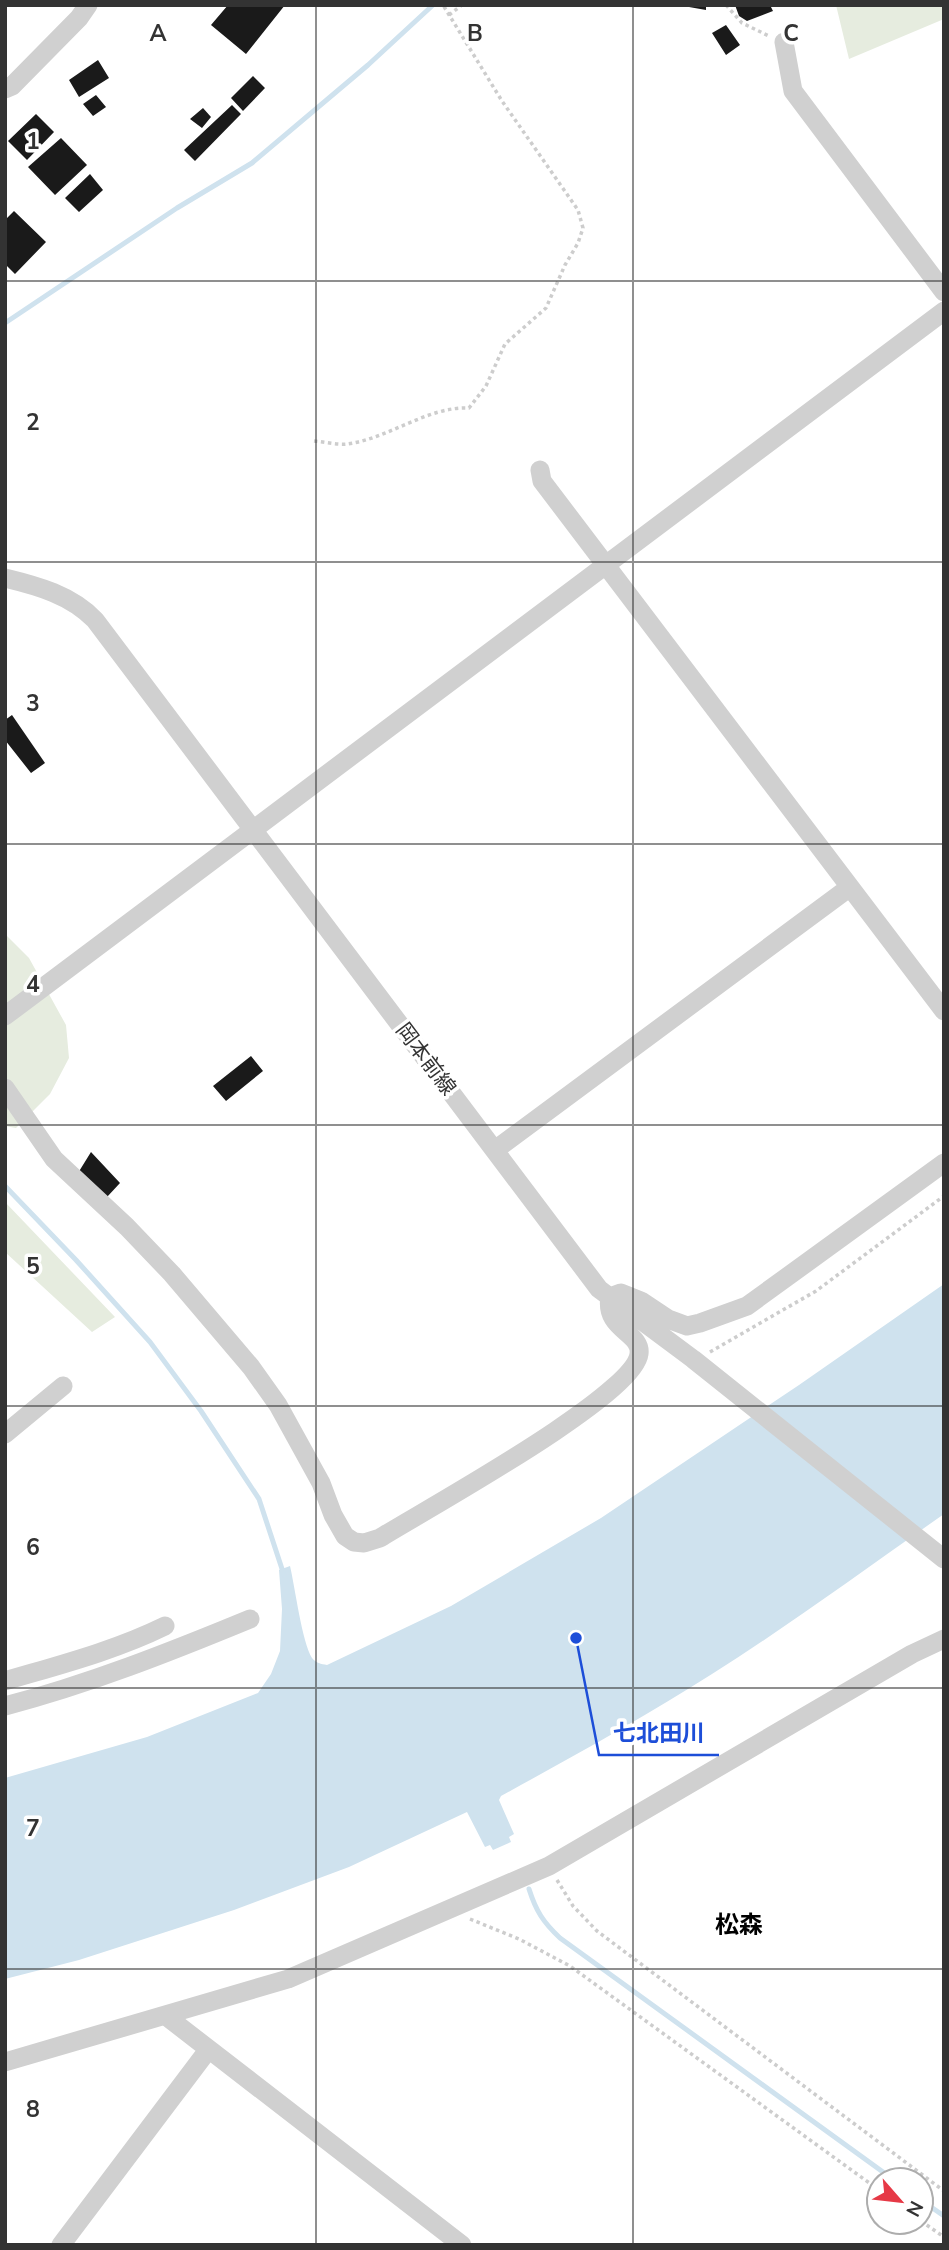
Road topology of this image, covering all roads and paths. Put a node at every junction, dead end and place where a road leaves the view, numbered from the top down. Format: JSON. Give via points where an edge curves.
{"nodes":[{"id":1,"x":88,"y":5,"type":"edge"},
{"id":2,"x":443,"y":5,"type":"edge"},
{"id":3,"x":462,"y":5,"type":"edge"},
{"id":4,"x":726,"y":5,"type":"edge"},
{"id":5,"x":449,"y":15,"type":"junction"},
{"id":6,"x":784,"y":42,"type":"joint"},
{"id":7,"x":5,"y":89,"type":"edge"},
{"id":8,"x":944,"y":292,"type":"edge"},
{"id":9,"x":944,"y":311,"type":"edge"},
{"id":10,"x":314,"y":441,"type":"dead end"},
{"id":11,"x":540,"y":470,"type":"dead end"},
{"id":12,"x":606,"y":565,"type":"junction"},
{"id":13,"x":5,"y":578,"type":"edge"},
{"id":14,"x":253,"y":830,"type":"junction"},
{"id":15,"x":850,"y":887,"type":"junction"},
{"id":16,"x":944,"y":1012,"type":"edge"},
{"id":17,"x":5,"y":1016,"type":"edge"},
{"id":18,"x":5,"y":1088,"type":"edge"},
{"id":19,"x":495,"y":1150,"type":"junction"},
{"id":20,"x":944,"y":1163,"type":"edge"},
{"id":21,"x":944,"y":1196,"type":"edge"},
{"id":22,"x":604,"y":1293,"type":"junction"},
{"id":23,"x":693,"y":1359,"type":"junction"},
{"id":24,"x":63,"y":1386,"type":"dead end"},
{"id":25,"x":5,"y":1434,"type":"edge"},
{"id":26,"x":944,"y":1559,"type":"edge"},
{"id":27,"x":250,"y":1619,"type":"dead end"},
{"id":28,"x":165,"y":1626,"type":"dead end"},
{"id":29,"x":944,"y":1639,"type":"edge"},
{"id":30,"x":5,"y":1681,"type":"edge"},
{"id":31,"x":5,"y":1706,"type":"edge"},
{"id":32,"x":549,"y":1866,"type":"junction"},
{"id":33,"x":457,"y":1906,"type":"junction"},
{"id":34,"x":166,"y":2016,"type":"junction"},
{"id":35,"x":208,"y":2050,"type":"junction"},
{"id":36,"x":5,"y":2062,"type":"edge"},
{"id":37,"x":865,"y":2180,"type":"edge"},
{"id":38,"x":944,"y":2191,"type":"edge"},
{"id":39,"x":61,"y":2245,"type":"edge"},
{"id":40,"x":462,"y":2245,"type":"edge"}],
"edges":[{"from":1,"to":7,"type":"street"},
{"from":2,"to":5,"type":"path"},
{"from":3,"to":5,"type":"path"},
{"from":4,"to":6,"type":"path","via":[[742,23]]},
{"from":5,"to":10,"type":"path","via":[[578,210],[583,228],[579,243],[546,308],[505,344],[486,386],[469,408],[454,407],[346,444]]},
{"from":6,"to":8,"type":"street","via":[[793,91]]},
{"from":9,"to":12,"type":"street"},
{"from":11,"to":12,"type":"street","via":[[542,481]]},
{"from":12,"to":14,"type":"street"},
{"from":12,"to":15,"type":"street"},
{"from":13,"to":14,"type":"street","name":"岡本前線","via":[[38,586],[84,609]]},
{"from":14,"to":17,"type":"street"},
{"from":14,"to":19,"type":"street","name":"岡本前線"},
{"from":15,"to":16,"type":"street"},
{"from":15,"to":19,"type":"street"},
{"from":18,"to":22,"type":"street","via":[[54,1159],[172,1274],[251,1367],[278,1405],[345,1536],[354,1542],[380,1538],[559,1430],[623,1380],[639,1349],[607,1310]]},
{"from":19,"to":22,"type":"street","name":"岡本前線"},
{"from":20,"to":22,"type":"street","via":[[747,1306],[687,1325],[621,1293]]},
{"from":21,"to":23,"type":"path","via":[[816,1291]]},
{"from":22,"to":23,"type":"street"},
{"from":23,"to":26,"type":"street"},
{"from":24,"to":25,"type":"street"},
{"from":27,"to":31,"type":"street","via":[[161,1656]]},
{"from":28,"to":30,"type":"street","via":[[97,1654]]},
{"from":29,"to":32,"type":"street"},
{"from":32,"to":33,"type":"street"},
{"from":32,"to":38,"type":"path","via":[[573,1906],[597,1931]]},
{"from":33,"to":34,"type":"street","via":[[288,1979]]},
{"from":33,"to":37,"type":"path","via":[[466,1917],[570,1966]]},
{"from":34,"to":35,"type":"street"},
{"from":34,"to":36,"type":"street"},
{"from":35,"to":39,"type":"street"},
{"from":35,"to":40,"type":"street"}]}
